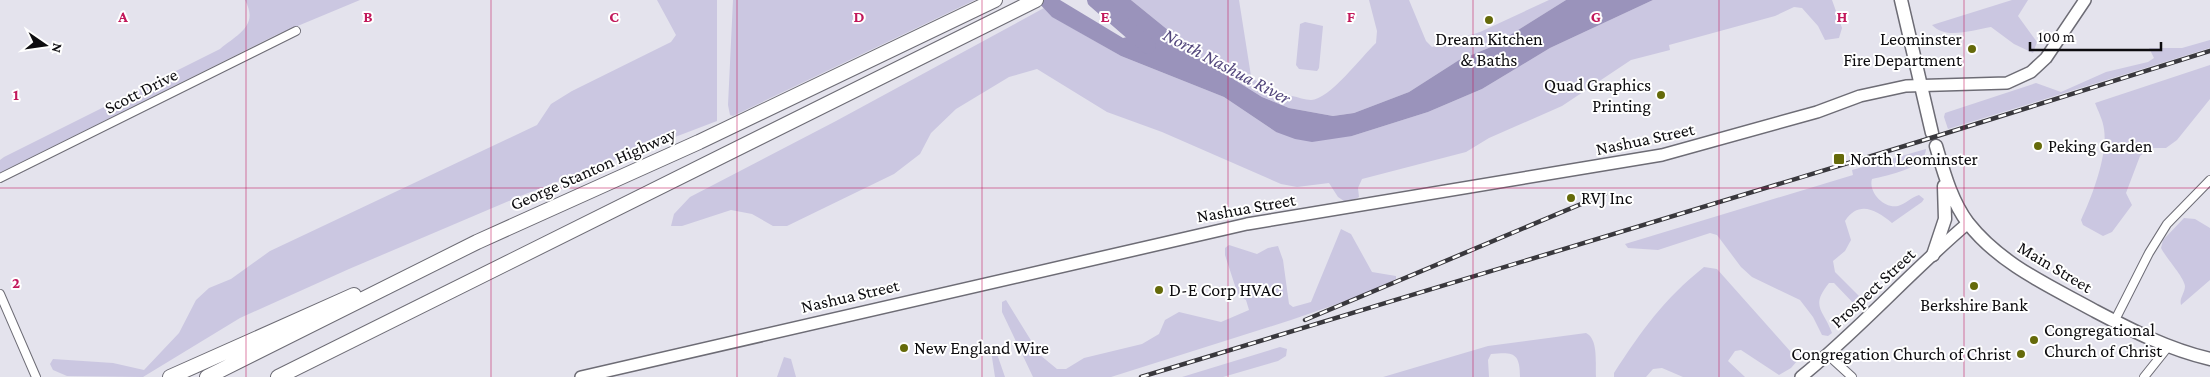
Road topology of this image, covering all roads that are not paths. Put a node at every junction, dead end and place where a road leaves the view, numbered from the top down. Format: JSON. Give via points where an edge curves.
{"nodes":[{"id":1,"x":995,"y":0,"type":"edge"},
{"id":2,"x":1036,"y":0,"type":"edge"},
{"id":3,"x":1901,"y":0,"type":"edge"},
{"id":4,"x":2085,"y":0,"type":"edge"},
{"id":5,"x":296,"y":31,"type":"dead end"},
{"id":6,"x":1919,"y":86,"type":"junction"},
{"id":7,"x":1932,"y":133,"type":"dead end"},
{"id":8,"x":1936,"y":146,"type":"dead end"},
{"id":9,"x":1942,"y":168,"type":"junction"},
{"id":10,"x":0,"y":178,"type":"edge"},
{"id":11,"x":2210,"y":180,"type":"edge"},
{"id":12,"x":1968,"y":224,"type":"junction"},
{"id":13,"x":456,"y":252,"type":"junction"},
{"id":14,"x":1933,"y":255,"type":"junction"},
{"id":15,"x":0,"y":294,"type":"edge"},
{"id":16,"x":2114,"y":322,"type":"junction"},
{"id":17,"x":2168,"y":347,"type":"junction"},
{"id":18,"x":1828,"y":356,"type":"junction"},
{"id":19,"x":2210,"y":359,"type":"edge"},
{"id":20,"x":36,"y":377,"type":"edge"},
{"id":21,"x":170,"y":377,"type":"edge"},
{"id":22,"x":207,"y":377,"type":"edge"},
{"id":23,"x":278,"y":377,"type":"edge"},
{"id":24,"x":581,"y":377,"type":"edge"},
{"id":25,"x":1801,"y":377,"type":"edge"},
{"id":26,"x":1852,"y":377,"type":"edge"},
{"id":27,"x":2144,"y":377,"type":"edge"}],
"edges":[{"from":1,"to":13,"type":"highway","name":"George Stanton Highway","via":[[699,142]]},
{"from":2,"to":23,"type":"highway"},
{"from":3,"to":6,"type":"main road"},
{"from":4,"to":6,"type":"main road","name":"Nashua Street","via":[[2052,52],[2023,77],[1999,84]]},
{"from":5,"to":10,"type":"street","name":"Scott Drive"},
{"from":6,"to":7,"type":"main road"},
{"from":6,"to":24,"type":"main road","name":"Nashua Street","via":[[1860,96],[1817,112],[1662,155],[1247,224]]},
{"from":8,"to":9,"type":"main road","name":"Main Street"},
{"from":9,"to":12,"type":"main road","name":"Main Street"},
{"from":9,"to":14,"type":"main road","via":[[1946,212]]},
{"from":11,"to":16,"type":"street","via":[[2162,231]]},
{"from":12,"to":14,"type":"main road","name":"Prospect Street"},
{"from":12,"to":16,"type":"main road","name":"Main Street","via":[[2022,271]]},
{"from":13,"to":21,"type":"highway"},
{"from":13,"to":22,"type":"highway","name":"George Stanton Highway"},
{"from":14,"to":18,"type":"main road","name":"Prospect Street"},
{"from":15,"to":20,"type":"street"},
{"from":16,"to":17,"type":"main road","name":"Main Street"},
{"from":17,"to":19,"type":"main road","name":"Main Street"},
{"from":17,"to":27,"type":"street"},
{"from":18,"to":25,"type":"main road","name":"Prospect Street"},
{"from":18,"to":26,"type":"street"}]}
